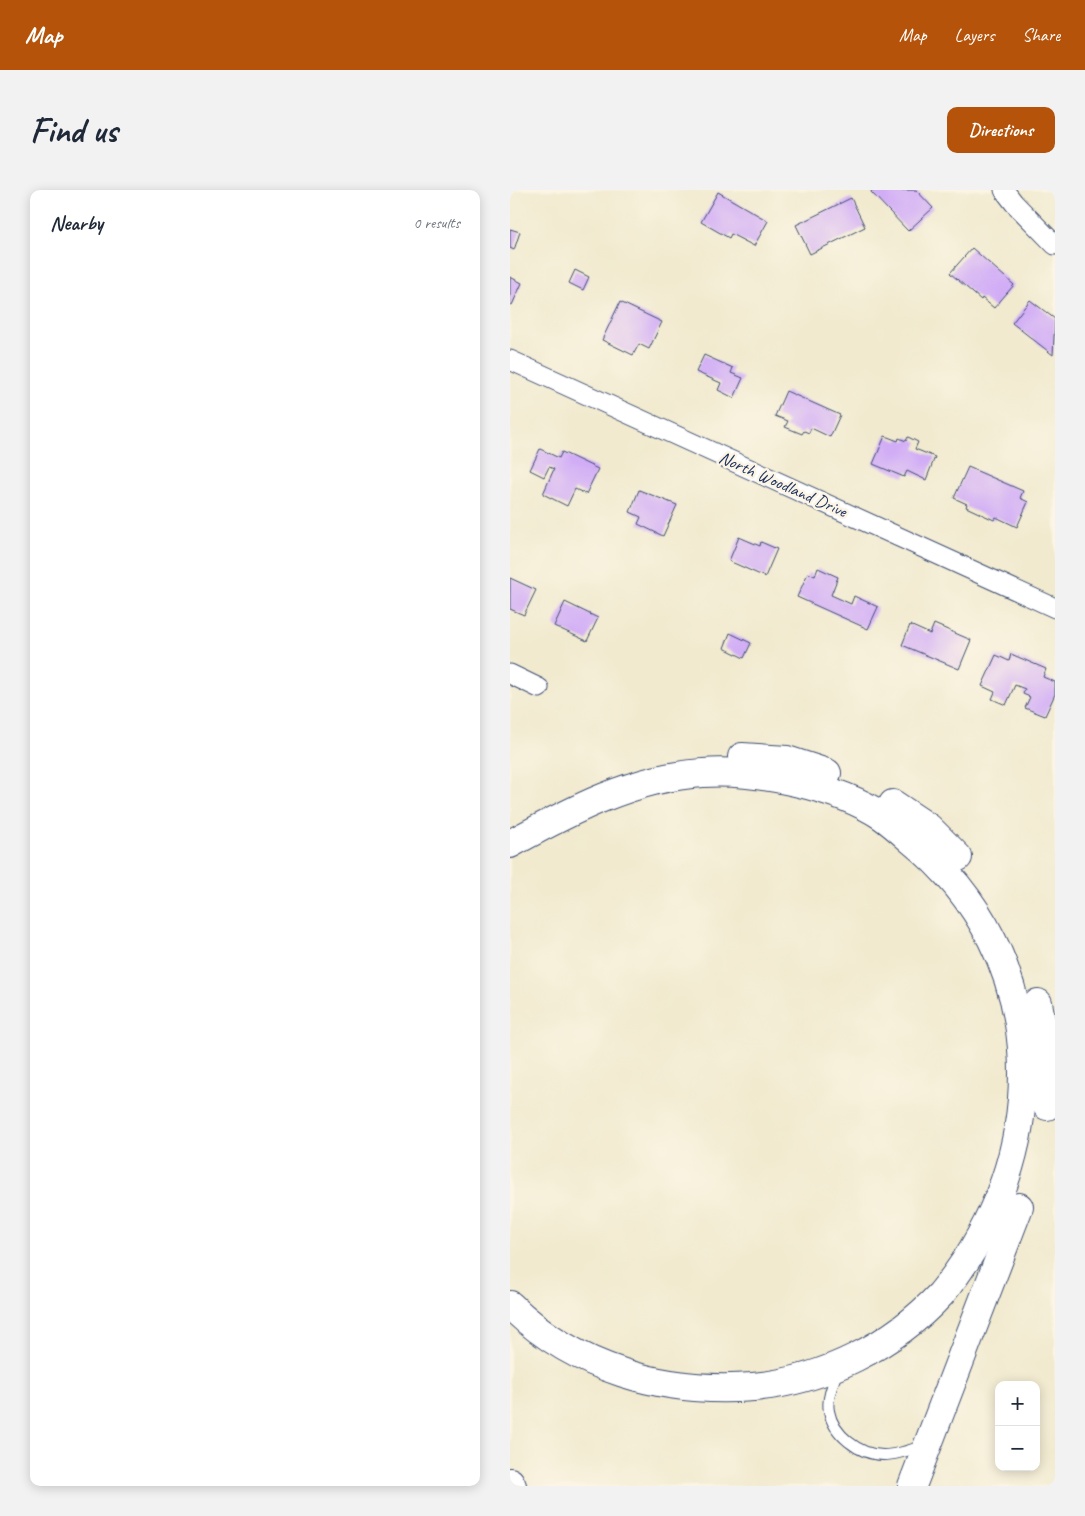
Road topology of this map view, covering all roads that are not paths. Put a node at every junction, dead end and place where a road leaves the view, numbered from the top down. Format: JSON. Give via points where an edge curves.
{"nodes":[{"id":1,"x":1004,"y":190,"type":"edge"},
{"id":2,"x":1055,"y":245,"type":"edge"},
{"id":3,"x":510,"y":360,"type":"edge"},
{"id":4,"x":1055,"y":608,"type":"edge"},
{"id":5,"x":510,"y":674,"type":"edge"},
{"id":6,"x":539,"y":688,"type":"dead end"},
{"id":7,"x":510,"y":825,"type":"edge"},
{"id":8,"x":510,"y":844,"type":"edge"},
{"id":9,"x":1042,"y":1135,"type":"dead end"},
{"id":10,"x":1033,"y":1171,"type":"dead end"},
{"id":11,"x":510,"y":1305,"type":"edge"},
{"id":12,"x":840,"y":1364,"type":"junction"},
{"id":13,"x":928,"y":1443,"type":"junction"},
{"id":14,"x":510,"y":1482,"type":"edge"},
{"id":15,"x":512,"y":1486,"type":"edge"},
{"id":16,"x":912,"y":1486,"type":"edge"}],
"edges":[{"from":1,"to":2,"type":"street"},
{"from":3,"to":4,"type":"street","name":"North Woodland Drive"},
{"from":5,"to":6,"type":"street"},
{"from":7,"to":9,"type":"highway","via":[[612,775],[660,762],[726,756],[787,760],[851,781],[883,796],[929,828],[966,866],[1001,912],[1026,960],[1043,1019],[1047,1052]]},
{"from":8,"to":12,"type":"highway","via":[[615,792],[663,778],[706,772],[767,777],[810,785],[881,815],[933,857],[974,903],[1000,946],[1017,987],[1026,1030],[1029,1091],[1024,1136],[1013,1179],[989,1232],[963,1270],[926,1310],[891,1337]]},
{"from":10,"to":13,"type":"highway"},
{"from":11,"to":12,"type":"highway","via":[[530,1325],[566,1348],[610,1370],[663,1384],[724,1389],[778,1385],[825,1372]]},
{"from":12,"to":13,"type":"lane","via":[[828,1411],[838,1433],[860,1449],[882,1455],[904,1452]]},
{"from":13,"to":16,"type":"highway"},
{"from":14,"to":15,"type":"highway"}]}
